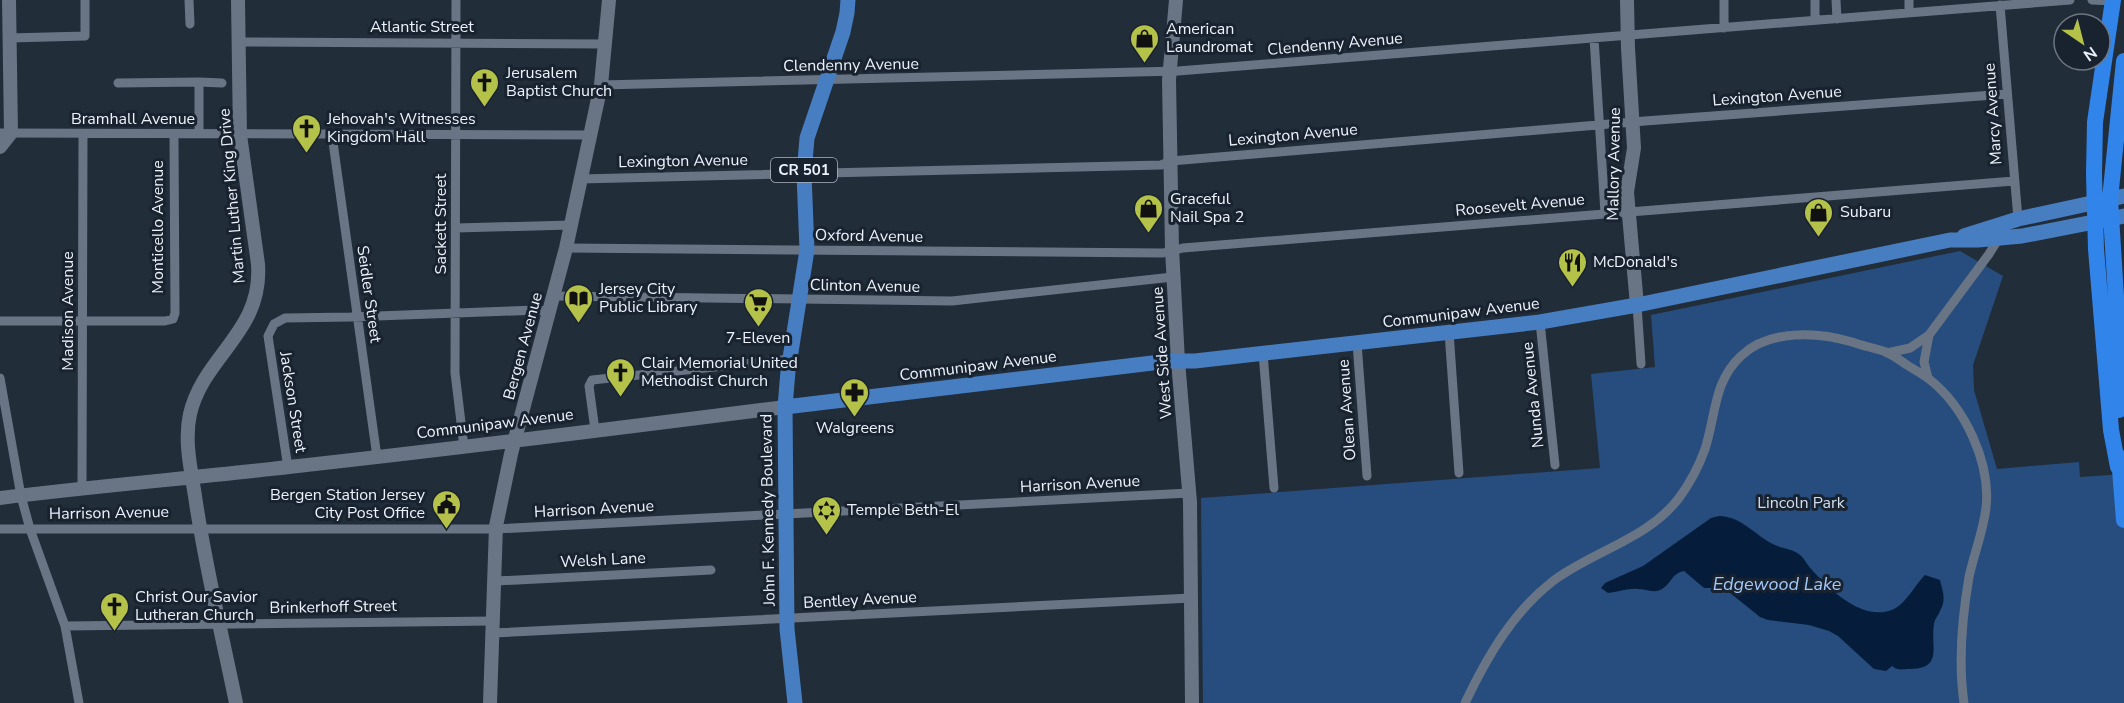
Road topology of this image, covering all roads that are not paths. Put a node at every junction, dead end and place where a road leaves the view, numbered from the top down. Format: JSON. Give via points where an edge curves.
{"nodes":[{"id":1,"x":9,"y":0,"type":"edge"},
{"id":2,"x":85,"y":0,"type":"edge"},
{"id":3,"x":189,"y":0,"type":"edge"},
{"id":4,"x":238,"y":0,"type":"edge"},
{"id":5,"x":456,"y":0,"type":"edge"},
{"id":6,"x":609,"y":0,"type":"edge"},
{"id":7,"x":848,"y":0,"type":"edge"},
{"id":8,"x":1176,"y":0,"type":"edge"},
{"id":9,"x":1628,"y":0,"type":"edge"},
{"id":10,"x":1724,"y":0,"type":"edge"},
{"id":11,"x":1815,"y":0,"type":"edge"},
{"id":12,"x":1836,"y":0,"type":"edge"},
{"id":13,"x":1909,"y":0,"type":"edge"},
{"id":14,"x":2070,"y":0,"type":"edge"},
{"id":15,"x":2092,"y":0,"type":"edge"},
{"id":16,"x":2116,"y":0,"type":"edge"},
{"id":17,"x":2000,"y":5,"type":"junction"},
{"id":18,"x":1909,"y":13,"type":"junction"},
{"id":19,"x":1837,"y":19,"type":"junction"},
{"id":20,"x":1815,"y":20,"type":"junction"},
{"id":21,"x":190,"y":24,"type":"dead end"},
{"id":22,"x":1724,"y":28,"type":"junction"},
{"id":23,"x":1628,"y":35,"type":"junction"},
{"id":24,"x":10,"y":38,"type":"junction"},
{"id":25,"x":1594,"y":38,"type":"junction"},
{"id":26,"x":238,"y":42,"type":"junction"},
{"id":27,"x":456,"y":42,"type":"junction"},
{"id":28,"x":605,"y":44,"type":"junction"},
{"id":29,"x":2124,"y":61,"type":"edge"},
{"id":30,"x":1170,"y":71,"type":"junction"},
{"id":31,"x":826,"y":81,"type":"junction"},
{"id":32,"x":199,"y":82,"type":"junction"},
{"id":33,"x":118,"y":83,"type":"dead end"},
{"id":34,"x":222,"y":83,"type":"dead end"},
{"id":35,"x":601,"y":85,"type":"junction"},
{"id":36,"x":2007,"y":94,"type":"junction"},
{"id":37,"x":2121,"y":117,"type":"edge"},
{"id":38,"x":1633,"y":122,"type":"junction"},
{"id":39,"x":1599,"y":125,"type":"junction"},
{"id":40,"x":5,"y":133,"type":"edge"},
{"id":41,"x":83,"y":134,"type":"junction"},
{"id":42,"x":199,"y":134,"type":"junction"},
{"id":43,"x":174,"y":135,"type":"junction"},
{"id":44,"x":240,"y":135,"type":"junction"},
{"id":45,"x":332,"y":135,"type":"junction"},
{"id":46,"x":456,"y":135,"type":"junction"},
{"id":47,"x":590,"y":135,"type":"junction"},
{"id":48,"x":0,"y":147,"type":"edge"},
{"id":49,"x":1171,"y":161,"type":"junction"},
{"id":50,"x":804,"y":174,"type":"junction"},
{"id":51,"x":580,"y":178,"type":"junction"},
{"id":52,"x":2014,"y":181,"type":"junction"},
{"id":53,"x":2109,"y":200,"type":"edge"},
{"id":54,"x":1628,"y":211,"type":"junction"},
{"id":55,"x":1605,"y":213,"type":"junction"},
{"id":56,"x":2018,"y":219,"type":"junction"},
{"id":57,"x":2110,"y":219,"type":"edge"},
{"id":58,"x":571,"y":225,"type":"junction"},
{"id":59,"x":456,"y":228,"type":"junction"},
{"id":60,"x":1999,"y":238,"type":"junction"},
{"id":61,"x":1955,"y":239,"type":"junction"},
{"id":62,"x":566,"y":248,"type":"junction"},
{"id":63,"x":1172,"y":249,"type":"junction"},
{"id":64,"x":807,"y":250,"type":"junction"},
{"id":65,"x":1173,"y":277,"type":"junction"},
{"id":66,"x":2119,"y":286,"type":"edge"},
{"id":67,"x":554,"y":296,"type":"junction"},
{"id":68,"x":799,"y":300,"type":"junction"},
{"id":69,"x":2101,"y":304,"type":"junction"},
{"id":70,"x":1637,"y":305,"type":"junction"},
{"id":71,"x":550,"y":312,"type":"junction"},
{"id":72,"x":457,"y":314,"type":"junction"},
{"id":73,"x":358,"y":317,"type":"junction"},
{"id":74,"x":83,"y":320,"type":"junction"},
{"id":75,"x":0,"y":321,"type":"edge"},
{"id":76,"x":1540,"y":322,"type":"junction"},
{"id":77,"x":1449,"y":332,"type":"junction"},
{"id":78,"x":1929,"y":335,"type":"junction"},
{"id":79,"x":1357,"y":343,"type":"junction"},
{"id":80,"x":1263,"y":353,"type":"junction"},
{"id":81,"x":1887,"y":353,"type":"junction"},
{"id":82,"x":791,"y":359,"type":"junction"},
{"id":83,"x":1178,"y":362,"type":"junction"},
{"id":84,"x":1641,"y":364,"type":"dead end"},
{"id":85,"x":0,"y":378,"type":"edge"},
{"id":86,"x":1928,"y":378,"type":"junction"},
{"id":87,"x":2124,"y":406,"type":"edge"},
{"id":88,"x":785,"y":407,"type":"junction"},
{"id":89,"x":3,"y":410,"type":"edge"},
{"id":90,"x":2120,"y":429,"type":"junction"},
{"id":91,"x":595,"y":430,"type":"junction"},
{"id":92,"x":515,"y":441,"type":"junction"},
{"id":93,"x":464,"y":447,"type":"junction"},
{"id":94,"x":376,"y":457,"type":"junction"},
{"id":95,"x":1555,"y":465,"type":"dead end"},
{"id":96,"x":2118,"y":466,"type":"junction"},
{"id":97,"x":288,"y":468,"type":"junction"},
{"id":98,"x":1459,"y":473,"type":"dead end"},
{"id":99,"x":1367,"y":476,"type":"dead end"},
{"id":100,"x":192,"y":478,"type":"junction"},
{"id":101,"x":81,"y":488,"type":"junction"},
{"id":102,"x":1274,"y":488,"type":"dead end"},
{"id":103,"x":1189,"y":493,"type":"junction"},
{"id":104,"x":21,"y":496,"type":"junction"},
{"id":105,"x":0,"y":498,"type":"edge"},
{"id":106,"x":786,"y":513,"type":"junction"},
{"id":107,"x":2124,"y":520,"type":"edge"},
{"id":108,"x":200,"y":528,"type":"junction"},
{"id":109,"x":0,"y":529,"type":"edge"},
{"id":110,"x":30,"y":529,"type":"junction"},
{"id":111,"x":496,"y":529,"type":"junction"},
{"id":112,"x":711,"y":570,"type":"dead end"},
{"id":113,"x":496,"y":581,"type":"junction"},
{"id":114,"x":1191,"y":598,"type":"junction"},
{"id":115,"x":787,"y":618,"type":"junction"},
{"id":116,"x":219,"y":623,"type":"junction"},
{"id":117,"x":65,"y":626,"type":"junction"},
{"id":118,"x":493,"y":627,"type":"junction"},
{"id":119,"x":79,"y":703,"type":"edge"},
{"id":120,"x":236,"y":703,"type":"edge"},
{"id":121,"x":490,"y":703,"type":"edge"},
{"id":122,"x":795,"y":703,"type":"edge"},
{"id":123,"x":1192,"y":703,"type":"edge"},
{"id":124,"x":1465,"y":703,"type":"edge"},
{"id":125,"x":1964,"y":703,"type":"edge"}],
"edges":[{"from":1,"to":24,"type":"street"},
{"from":2,"to":24,"type":"street","via":[[85,36]]},
{"from":3,"to":21,"type":"street"},
{"from":4,"to":26,"type":"street","name":"Martin Luther King Drive"},
{"from":5,"to":27,"type":"street","name":"Sackett Street"},
{"from":6,"to":28,"type":"street","name":"Bergen Avenue"},
{"from":7,"to":31,"type":"main road","name":"John F. Kennedy Boulevard","number":"CR 501","via":[[843,32]]},
{"from":8,"to":30,"type":"street","name":"West Side Avenue"},
{"from":9,"to":23,"type":"street","name":"Mallory Avenue"},
{"from":10,"to":22,"type":"street"},
{"from":11,"to":20,"type":"street"},
{"from":12,"to":19,"type":"street"},
{"from":13,"to":18,"type":"street"},
{"from":14,"to":17,"type":"street","name":"Clendenny Avenue"},
{"from":15,"to":16,"type":"street"},
{"from":16,"to":37,"type":"highway","via":[[2108,94],[2110,105]]},
{"from":16,"to":53,"type":"highway","via":[[2095,122]]},
{"from":17,"to":18,"type":"street","name":"Clendenny Avenue"},
{"from":17,"to":36,"type":"street","name":"Marcy Avenue"},
{"from":18,"to":19,"type":"street","name":"Clendenny Avenue"},
{"from":19,"to":20,"type":"street","name":"Clendenny Avenue"},
{"from":20,"to":22,"type":"street","name":"Clendenny Avenue"},
{"from":22,"to":23,"type":"street","name":"Clendenny Avenue"},
{"from":23,"to":25,"type":"street","name":"Clendenny Avenue"},
{"from":23,"to":38,"type":"street","name":"Mallory Avenue"},
{"from":24,"to":40,"type":"street"},
{"from":25,"to":30,"type":"street","name":"Clendenny Avenue"},
{"from":25,"to":39,"type":"street"},
{"from":26,"to":27,"type":"street","name":"Atlantic Street"},
{"from":26,"to":44,"type":"street","name":"Martin Luther King Drive"},
{"from":27,"to":28,"type":"street","name":"Atlantic Street"},
{"from":27,"to":46,"type":"street","name":"Sackett Street"},
{"from":28,"to":35,"type":"street","name":"Bergen Avenue"},
{"from":29,"to":37,"type":"highway"},
{"from":30,"to":31,"type":"street","name":"Clendenny Avenue"},
{"from":30,"to":49,"type":"street","name":"West Side Avenue"},
{"from":31,"to":35,"type":"street","name":"Clendenny Avenue"},
{"from":31,"to":50,"type":"main road","name":"John F. Kennedy Boulevard","number":"CR 501","via":[[807,138]]},
{"from":32,"to":33,"type":"street"},
{"from":32,"to":34,"type":"street"},
{"from":32,"to":42,"type":"street"},
{"from":35,"to":47,"type":"street","name":"Bergen Avenue"},
{"from":36,"to":38,"type":"street","name":"Lexington Avenue"},
{"from":36,"to":52,"type":"street","name":"Marcy Avenue"},
{"from":37,"to":53,"type":"highway"},
{"from":38,"to":39,"type":"street","name":"Lexington Avenue"},
{"from":38,"to":54,"type":"street","name":"Mallory Avenue"},
{"from":39,"to":49,"type":"street","name":"Lexington Avenue"},
{"from":39,"to":55,"type":"street"},
{"from":40,"to":41,"type":"street","name":"Bramhall Avenue"},
{"from":40,"to":48,"type":"street"},
{"from":41,"to":43,"type":"street","name":"Bramhall Avenue"},
{"from":41,"to":74,"type":"street","name":"Madison Avenue"},
{"from":42,"to":43,"type":"street","name":"Bramhall Avenue"},
{"from":42,"to":44,"type":"street","name":"Bramhall Avenue"},
{"from":43,"to":74,"type":"street","name":"Monticello Avenue","via":[[173,319]]},
{"from":44,"to":45,"type":"street","name":"Bramhall Avenue"},
{"from":44,"to":100,"type":"street","name":"Martin Luther King Drive","via":[[258,284],[249,317],[197,392],[188,423]]},
{"from":45,"to":46,"type":"street","name":"Bramhall Avenue"},
{"from":45,"to":73,"type":"street","name":"Seidler Street"},
{"from":46,"to":47,"type":"street","name":"Bramhall Avenue"},
{"from":46,"to":59,"type":"street","name":"Sackett Street"},
{"from":47,"to":51,"type":"street","name":"Bergen Avenue"},
{"from":49,"to":50,"type":"street","name":"Lexington Avenue","via":[[1161,165]]},
{"from":49,"to":63,"type":"street","name":"West Side Avenue"},
{"from":50,"to":51,"type":"street","name":"Lexington Avenue"},
{"from":50,"to":64,"type":"main road","name":"John F. Kennedy Boulevard","number":"CR 501"},
{"from":51,"to":58,"type":"street","name":"Bergen Avenue"},
{"from":52,"to":54,"type":"street","name":"Roosevelt Avenue"},
{"from":52,"to":56,"type":"street","name":"Marcy Avenue"},
{"from":53,"to":56,"type":"main road","name":"Communipaw Avenue"},
{"from":53,"to":57,"type":"highway"},
{"from":54,"to":55,"type":"street","name":"Roosevelt Avenue"},
{"from":54,"to":70,"type":"street","name":"Mallory Avenue"},
{"from":55,"to":63,"type":"street","name":"Roosevelt Avenue"},
{"from":56,"to":61,"type":"main road","name":"Communipaw Avenue"},
{"from":57,"to":60,"type":"main road","name":"Communipaw Avenue"},
{"from":57,"to":66,"type":"highway"},
{"from":57,"to":69,"type":"highway"},
{"from":58,"to":59,"type":"street"},
{"from":58,"to":62,"type":"street","name":"Bergen Avenue"},
{"from":59,"to":72,"type":"street","name":"Sackett Street"},
{"from":60,"to":61,"type":"main road","name":"Communipaw Avenue"},
{"from":60,"to":78,"type":"street"},
{"from":61,"to":70,"type":"main road","name":"Communipaw Avenue"},
{"from":62,"to":64,"type":"street","name":"Oxford Avenue"},
{"from":62,"to":67,"type":"street","name":"Bergen Avenue"},
{"from":63,"to":64,"type":"street","name":"Oxford Avenue","via":[[1163,253]]},
{"from":63,"to":65,"type":"street","name":"West Side Avenue"},
{"from":64,"to":68,"type":"main road","name":"John F. Kennedy Boulevard","number":"CR 501"},
{"from":65,"to":68,"type":"street","name":"Clinton Avenue","via":[[952,302]]},
{"from":65,"to":83,"type":"street","name":"West Side Avenue"},
{"from":66,"to":69,"type":"highway"},
{"from":66,"to":90,"type":"highway"},
{"from":67,"to":68,"type":"street","name":"Clinton Avenue"},
{"from":67,"to":71,"type":"street","name":"Bergen Avenue"},
{"from":68,"to":82,"type":"main road","name":"John F. Kennedy Boulevard","number":"CR 501"},
{"from":69,"to":96,"type":"highway","via":[[2111,430]]},
{"from":70,"to":76,"type":"main road","name":"Communipaw Avenue"},
{"from":70,"to":84,"type":"street","name":"Mallory Avenue"},
{"from":71,"to":72,"type":"street","via":[[538,309]]},
{"from":71,"to":92,"type":"street","name":"Bergen Avenue"},
{"from":72,"to":73,"type":"street"},
{"from":72,"to":93,"type":"street","name":"Sackett Street","via":[[455,373]]},
{"from":73,"to":94,"type":"street","name":"Seidler Street"},
{"from":73,"to":97,"type":"street","name":"Jackson Street","via":[[285,318],[270,328],[268,341]]},
{"from":74,"to":75,"type":"street"},
{"from":74,"to":101,"type":"street","name":"Madison Avenue"},
{"from":76,"to":77,"type":"main road","name":"Communipaw Avenue"},
{"from":76,"to":95,"type":"street","name":"Nunda Avenue"},
{"from":77,"to":79,"type":"main road","name":"Communipaw Avenue"},
{"from":77,"to":98,"type":"street"},
{"from":78,"to":81,"type":"street","via":[[1910,348]]},
{"from":78,"to":86,"type":"street","via":[[1924,362]]},
{"from":79,"to":80,"type":"main road","name":"Communipaw Avenue"},
{"from":79,"to":99,"type":"street","name":"Olean Avenue"},
{"from":80,"to":83,"type":"main road","name":"Communipaw Avenue"},
{"from":80,"to":102,"type":"street"},
{"from":81,"to":86,"type":"street"},
{"from":81,"to":124,"type":"street","via":[[1842,339],[1800,335],[1765,342],[1742,355],[1720,385],[1706,447],[1679,498],[1652,523],[1554,581],[1524,608],[1486,659]]},
{"from":82,"to":88,"type":"main road","name":"John F. Kennedy Boulevard","number":"CR 501"},
{"from":82,"to":91,"type":"street","via":[[592,380],[589,386]]},
{"from":83,"to":88,"type":"main road","name":"Communipaw Avenue"},
{"from":83,"to":103,"type":"street","name":"West Side Avenue"},
{"from":85,"to":89,"type":"street"},
{"from":86,"to":125,"type":"street","via":[[1969,429],[1986,476],[1986,510],[1965,609],[1961,651]]},
{"from":87,"to":90,"type":"highway"},
{"from":88,"to":91,"type":"street","name":"Communipaw Avenue"},
{"from":88,"to":106,"type":"main road","name":"John F. Kennedy Boulevard","number":"CR 501"},
{"from":89,"to":104,"type":"street"},
{"from":90,"to":96,"type":"highway"},
{"from":91,"to":92,"type":"street","name":"Communipaw Avenue"},
{"from":92,"to":93,"type":"street","name":"Communipaw Avenue"},
{"from":92,"to":111,"type":"street","name":"Bergen Avenue"},
{"from":93,"to":94,"type":"street","name":"Communipaw Avenue"},
{"from":94,"to":97,"type":"street","name":"Communipaw Avenue"},
{"from":96,"to":107,"type":"highway"},
{"from":97,"to":100,"type":"street","name":"Communipaw Avenue"},
{"from":100,"to":101,"type":"street","name":"Communipaw Avenue"},
{"from":100,"to":108,"type":"street"},
{"from":101,"to":104,"type":"street","name":"Communipaw Avenue"},
{"from":103,"to":106,"type":"street","name":"Harrison Avenue"},
{"from":103,"to":114,"type":"street","name":"West Side Avenue"},
{"from":104,"to":105,"type":"street","name":"Communipaw Avenue"},
{"from":104,"to":110,"type":"street"},
{"from":106,"to":111,"type":"street","name":"Harrison Avenue"},
{"from":106,"to":115,"type":"main road","name":"John F. Kennedy Boulevard","number":"CR 501"},
{"from":108,"to":110,"type":"street","name":"Harrison Avenue"},
{"from":108,"to":111,"type":"street","name":"Harrison Avenue"},
{"from":108,"to":116,"type":"street"},
{"from":109,"to":110,"type":"street","name":"Harrison Avenue"},
{"from":110,"to":117,"type":"street"},
{"from":111,"to":113,"type":"street","name":"Bergen Avenue"},
{"from":112,"to":113,"type":"street","name":"Welsh Lane"},
{"from":113,"to":118,"type":"street","name":"Bergen Avenue"},
{"from":114,"to":115,"type":"street","name":"Bentley Avenue"},
{"from":114,"to":123,"type":"street","name":"West Side Avenue"},
{"from":115,"to":118,"type":"street","name":"Bentley Avenue"},
{"from":115,"to":122,"type":"main road","name":"John F. Kennedy Boulevard","number":"CR 501"},
{"from":116,"to":117,"type":"street","name":"Brinkerhoff Street"},
{"from":116,"to":118,"type":"street","name":"Brinkerhoff Street"},
{"from":116,"to":120,"type":"street"},
{"from":117,"to":119,"type":"street"},
{"from":118,"to":121,"type":"street","name":"Bergen Avenue"}]}
